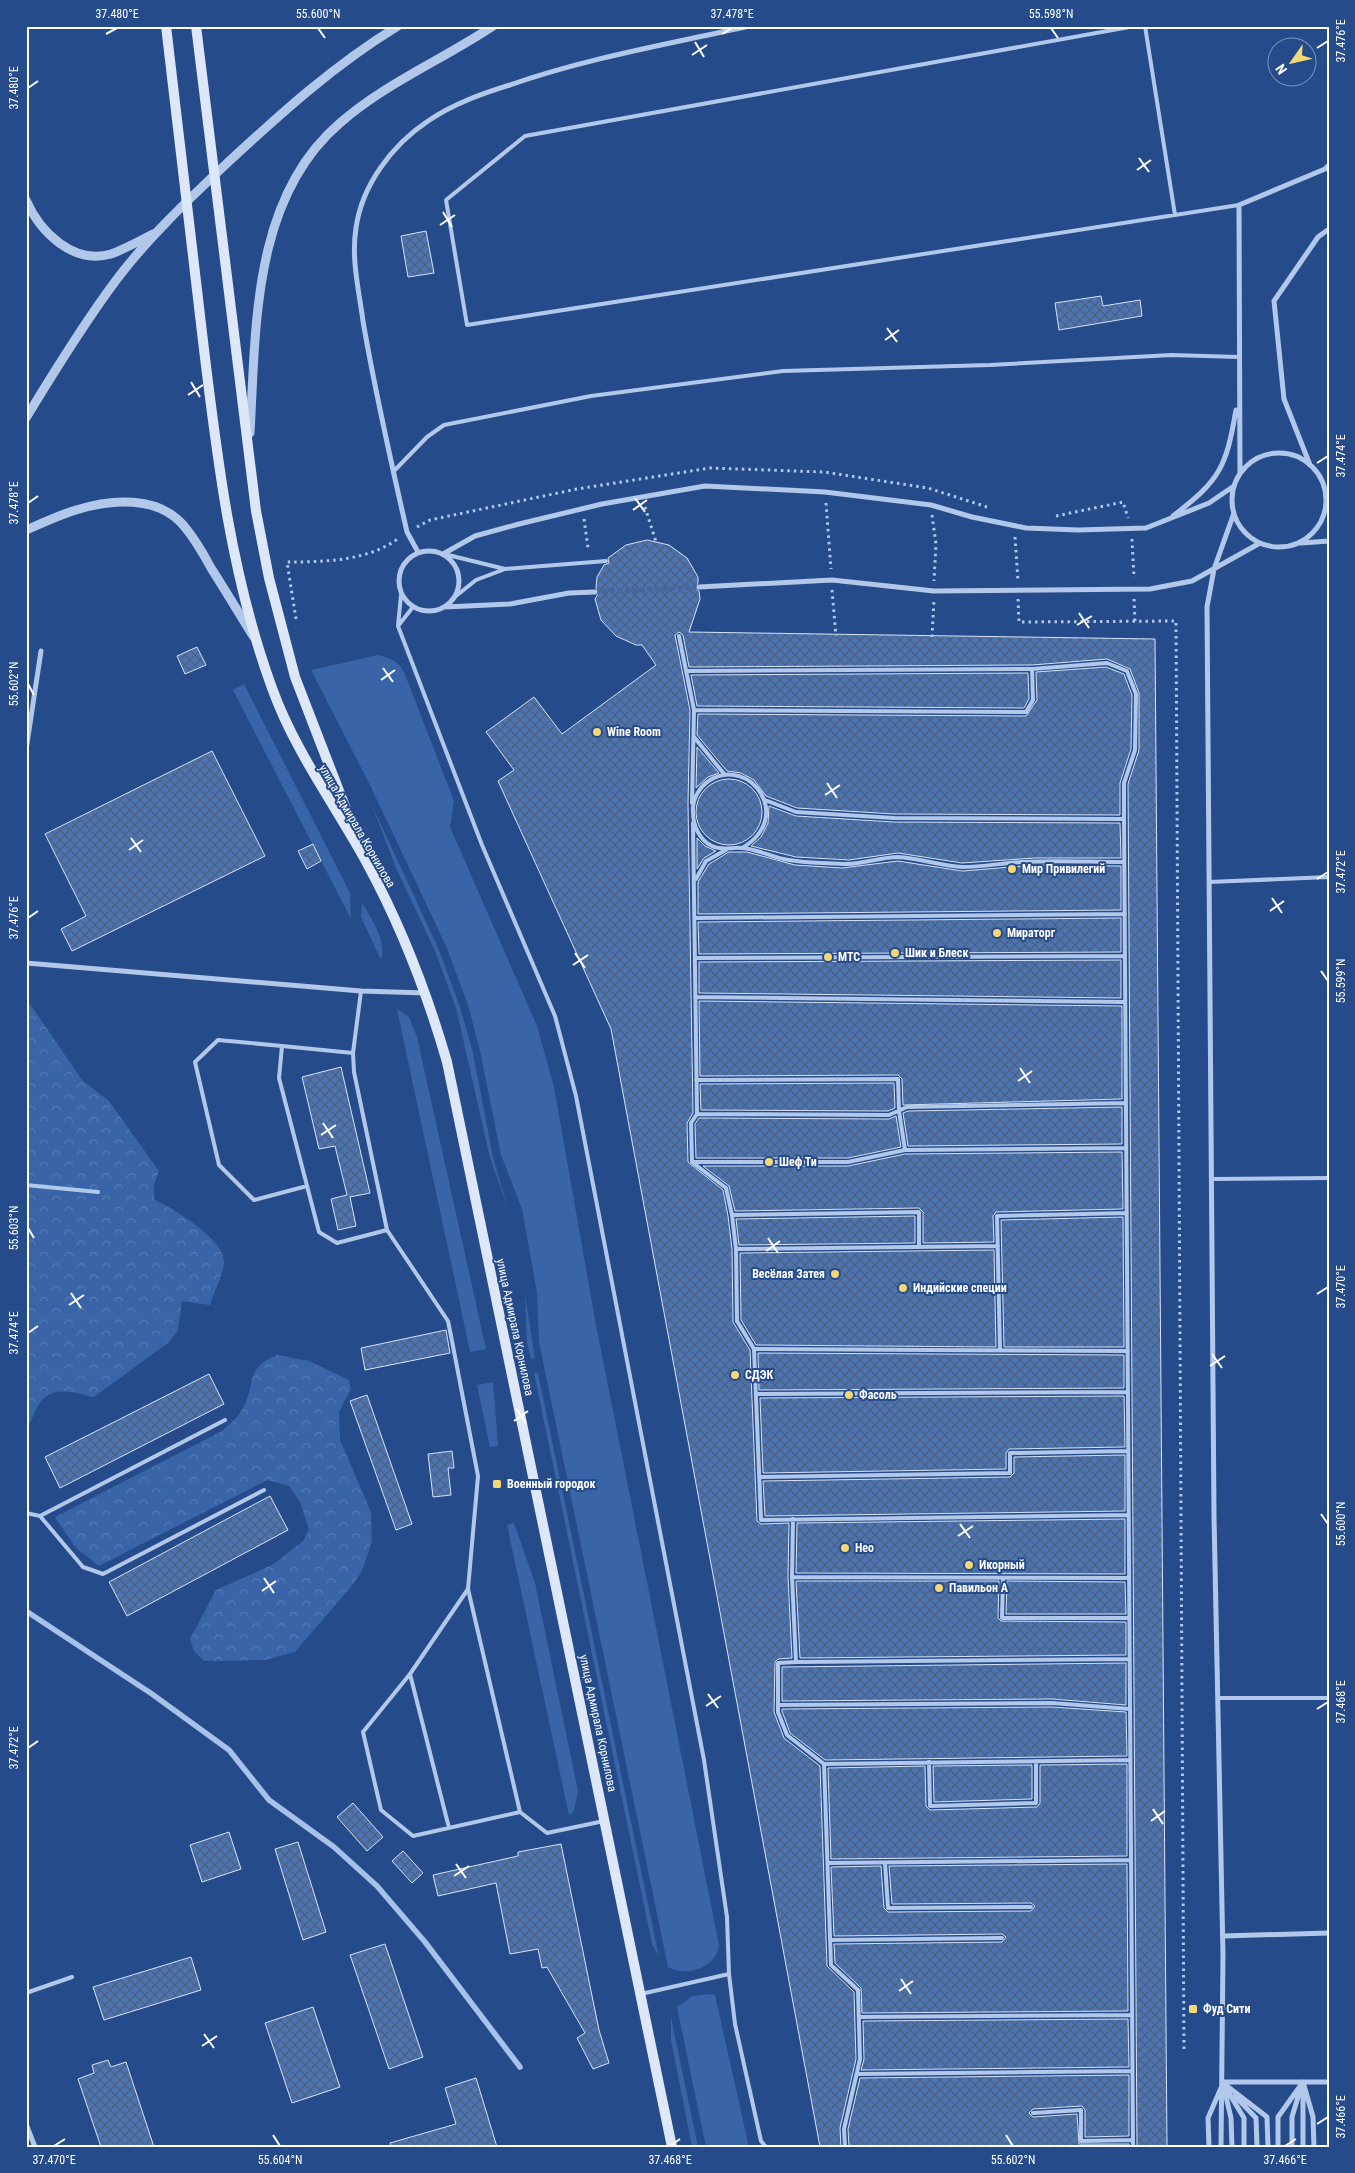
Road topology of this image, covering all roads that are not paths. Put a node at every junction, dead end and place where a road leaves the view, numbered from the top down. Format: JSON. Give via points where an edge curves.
{"nodes":[{"id":1,"x":166,"y":26,"type":"edge"},
{"id":2,"x":196,"y":26,"type":"edge"},
{"id":3,"x":398,"y":26,"type":"edge"},
{"id":4,"x":493,"y":26,"type":"edge"},
{"id":5,"x":749,"y":26,"type":"edge"},
{"id":6,"x":1135,"y":26,"type":"edge"},
{"id":7,"x":1145,"y":26,"type":"edge"},
{"id":8,"x":1329,"y":165,"type":"edge"},
{"id":9,"x":26,"y":200,"type":"edge"},
{"id":10,"x":1239,"y":205,"type":"junction"},
{"id":11,"x":1175,"y":215,"type":"junction"},
{"id":12,"x":1329,"y":229,"type":"edge"},
{"id":13,"x":158,"y":232,"type":"junction"},
{"id":14,"x":1239,"y":357,"type":"junction"},
{"id":15,"x":1238,"y":399,"type":"junction"},
{"id":16,"x":26,"y":418,"type":"edge"},
{"id":17,"x":248,"y":451,"type":"junction"},
{"id":18,"x":1310,"y":466,"type":"junction"},
{"id":19,"x":394,"y":472,"type":"junction"},
{"id":20,"x":1240,"y":474,"type":"junction"},
{"id":21,"x":1234,"y":486,"type":"junction"},
{"id":22,"x":1326,"y":490,"type":"edge"},
{"id":23,"x":1234,"y":513,"type":"junction"},
{"id":24,"x":1146,"y":528,"type":"junction"},
{"id":25,"x":26,"y":530,"type":"edge"},
{"id":26,"x":1329,"y":541,"type":"edge"},
{"id":27,"x":1260,"y":543,"type":"junction"},
{"id":28,"x":1298,"y":544,"type":"junction"},
{"id":29,"x":418,"y":552,"type":"junction"},
{"id":30,"x":443,"y":554,"type":"junction"},
{"id":31,"x":606,"y":561,"type":"dead end"},
{"id":32,"x":505,"y":569,"type":"junction"},
{"id":33,"x":1214,"y":569,"type":"junction"},
{"id":34,"x":699,"y":587,"type":"tunnel mouth"},
{"id":35,"x":595,"y":592,"type":"tunnel mouth"},
{"id":36,"x":402,"y":595,"type":"junction"},
{"id":37,"x":456,"y":596,"type":"junction"},
{"id":38,"x":444,"y":607,"type":"junction"},
{"id":39,"x":414,"y":608,"type":"junction"},
{"id":40,"x":398,"y":626,"type":"junction"},
{"id":41,"x":678,"y":636,"type":"dead end"},
{"id":42,"x":255,"y":639,"type":"junction"},
{"id":43,"x":41,"y":651,"type":"dead end"},
{"id":44,"x":1032,"y":669,"type":"junction"},
{"id":45,"x":686,"y":671,"type":"junction"},
{"id":46,"x":694,"y":710,"type":"junction"},
{"id":47,"x":694,"y":737,"type":"junction"},
{"id":48,"x":26,"y":750,"type":"edge"},
{"id":49,"x":724,"y":775,"type":"junction"},
{"id":50,"x":765,"y":800,"type":"junction"},
{"id":51,"x":692,"y":805,"type":"junction"},
{"id":52,"x":1124,"y":819,"type":"junction"},
{"id":53,"x":693,"y":821,"type":"junction"},
{"id":54,"x":742,"y":848,"type":"junction"},
{"id":55,"x":726,"y":850,"type":"junction"},
{"id":56,"x":1124,"y":862,"type":"junction"},
{"id":57,"x":368,"y":864,"type":"junction"},
{"id":58,"x":1329,"y":877,"type":"edge"},
{"id":59,"x":695,"y":881,"type":"junction"},
{"id":60,"x":1209,"y":882,"type":"junction"},
{"id":61,"x":1124,"y":914,"type":"junction"},
{"id":62,"x":695,"y":918,"type":"junction"},
{"id":63,"x":1125,"y":956,"type":"junction"},
{"id":64,"x":695,"y":958,"type":"junction"},
{"id":65,"x":26,"y":963,"type":"edge"},
{"id":66,"x":361,"y":991,"type":"junction"},
{"id":67,"x":426,"y":993,"type":"junction"},
{"id":68,"x":695,"y":998,"type":"junction"},
{"id":69,"x":1125,"y":1002,"type":"junction"},
{"id":70,"x":282,"y":1046,"type":"junction"},
{"id":71,"x":353,"y":1053,"type":"junction"},
{"id":72,"x":696,"y":1080,"type":"junction"},
{"id":73,"x":1126,"y":1103,"type":"junction"},
{"id":74,"x":899,"y":1111,"type":"junction"},
{"id":75,"x":696,"y":1114,"type":"junction"},
{"id":76,"x":1126,"y":1148,"type":"junction"},
{"id":77,"x":905,"y":1150,"type":"junction"},
{"id":78,"x":692,"y":1162,"type":"junction"},
{"id":79,"x":1329,"y":1178,"type":"edge"},
{"id":80,"x":1212,"y":1179,"type":"junction"},
{"id":81,"x":26,"y":1185,"type":"edge"},
{"id":82,"x":307,"y":1186,"type":"junction"},
{"id":83,"x":98,"y":1192,"type":"dead end"},
{"id":84,"x":1126,"y":1214,"type":"junction"},
{"id":85,"x":732,"y":1215,"type":"junction"},
{"id":86,"x":387,"y":1230,"type":"junction"},
{"id":87,"x":998,"y":1246,"type":"junction"},
{"id":88,"x":919,"y":1247,"type":"junction"},
{"id":89,"x":736,"y":1249,"type":"junction"},
{"id":90,"x":754,"y":1349,"type":"junction"},
{"id":91,"x":1000,"y":1350,"type":"junction"},
{"id":92,"x":1128,"y":1351,"type":"junction"},
{"id":93,"x":1128,"y":1392,"type":"junction"},
{"id":94,"x":756,"y":1394,"type":"junction"},
{"id":95,"x":225,"y":1420,"type":"dead end"},
{"id":96,"x":1128,"y":1451,"type":"junction"},
{"id":97,"x":759,"y":1477,"type":"junction"},
{"id":98,"x":264,"y":1490,"type":"dead end"},
{"id":99,"x":26,"y":1513,"type":"edge"},
{"id":100,"x":1128,"y":1515,"type":"junction"},
{"id":101,"x":40,"y":1516,"type":"junction"},
{"id":102,"x":793,"y":1519,"type":"junction"},
{"id":103,"x":792,"y":1577,"type":"junction"},
{"id":104,"x":1003,"y":1578,"type":"junction"},
{"id":105,"x":1129,"y":1578,"type":"junction"},
{"id":106,"x":468,"y":1589,"type":"junction"},
{"id":107,"x":1129,"y":1618,"type":"junction"},
{"id":108,"x":1130,"y":1659,"type":"junction"},
{"id":109,"x":796,"y":1662,"type":"junction"},
{"id":110,"x":410,"y":1674,"type":"junction"},
{"id":111,"x":1218,"y":1698,"type":"junction"},
{"id":112,"x":1329,"y":1698,"type":"edge"},
{"id":113,"x":778,"y":1705,"type":"junction"},
{"id":114,"x":1130,"y":1709,"type":"junction"},
{"id":115,"x":1130,"y":1760,"type":"junction"},
{"id":116,"x":1036,"y":1761,"type":"junction"},
{"id":117,"x":929,"y":1762,"type":"junction"},
{"id":118,"x":824,"y":1764,"type":"junction"},
{"id":119,"x":520,"y":1812,"type":"junction"},
{"id":120,"x":605,"y":1821,"type":"junction"},
{"id":121,"x":449,"y":1828,"type":"junction"},
{"id":122,"x":1131,"y":1860,"type":"junction"},
{"id":123,"x":885,"y":1863,"type":"junction"},
{"id":124,"x":828,"y":1864,"type":"junction"},
{"id":125,"x":1031,"y":1907,"type":"dead end"},
{"id":126,"x":1329,"y":1933,"type":"edge"},
{"id":127,"x":1223,"y":1936,"type":"junction"},
{"id":128,"x":1002,"y":1938,"type":"dead end"},
{"id":129,"x":830,"y":1940,"type":"junction"},
{"id":130,"x":729,"y":1974,"type":"junction"},
{"id":131,"x":72,"y":1977,"type":"dead end"},
{"id":132,"x":26,"y":1994,"type":"edge"},
{"id":133,"x":641,"y":1994,"type":"junction"},
{"id":134,"x":1132,"y":2015,"type":"junction"},
{"id":135,"x":858,"y":2017,"type":"junction"},
{"id":136,"x":1132,"y":2071,"type":"junction"},
{"id":137,"x":857,"y":2074,"type":"junction"},
{"id":138,"x":1223,"y":2082,"type":"junction"},
{"id":139,"x":1303,"y":2082,"type":"junction"},
{"id":140,"x":1329,"y":2082,"type":"edge"},
{"id":141,"x":1033,"y":2113,"type":"dead end"},
{"id":142,"x":26,"y":2124,"type":"edge"},
{"id":143,"x":1133,"y":2140,"type":"junction"},
{"id":144,"x":35,"y":2147,"type":"edge"},
{"id":145,"x":672,"y":2147,"type":"edge"},
{"id":146,"x":766,"y":2147,"type":"edge"},
{"id":147,"x":845,"y":2147,"type":"edge"},
{"id":148,"x":1133,"y":2147,"type":"edge"},
{"id":149,"x":1209,"y":2147,"type":"edge"},
{"id":150,"x":1221,"y":2147,"type":"edge"},
{"id":151,"x":1232,"y":2147,"type":"edge"},
{"id":152,"x":1244,"y":2147,"type":"edge"},
{"id":153,"x":1257,"y":2147,"type":"edge"},
{"id":154,"x":1268,"y":2147,"type":"edge"},
{"id":155,"x":1278,"y":2147,"type":"edge"},
{"id":156,"x":1292,"y":2147,"type":"edge"},
{"id":157,"x":1303,"y":2147,"type":"edge"},
{"id":158,"x":1314,"y":2147,"type":"edge"}],
"edges":[{"from":1,"to":42,"type":"main road","name":"улица Адмирала Корнилова","via":[[218,463],[232,542]]},
{"from":2,"to":17,"type":"main road"},
{"from":3,"to":13,"type":"street","via":[[336,67],[257,135]]},
{"from":4,"to":17,"type":"street","via":[[423,66],[340,123],[313,150],[296,176],[276,222],[262,280]]},
{"from":5,"to":19,"type":"street","via":[[570,65],[470,98],[428,120],[386,160],[359,212],[354,249],[372,374]]},
{"from":6,"to":11,"type":"lane","via":[[525,136],[446,200],[467,325]]},
{"from":7,"to":11,"type":"lane"},
{"from":8,"to":10,"type":"street"},
{"from":9,"to":13,"type":"street","via":[[43,230],[80,253],[109,254]]},
{"from":10,"to":11,"type":"lane"},
{"from":10,"to":14,"type":"street"},
{"from":12,"to":18,"type":"street","via":[[1318,237],[1274,301],[1284,399]]},
{"from":13,"to":16,"type":"street","via":[[119,277],[82,328]]},
{"from":14,"to":15,"type":"street"},
{"from":14,"to":19,"type":"lane","via":[[1172,356],[783,371],[591,396],[444,425],[427,437]]},
{"from":15,"to":20,"type":"street"},
{"from":15,"to":24,"type":"street","via":[[1232,436],[1222,468],[1207,488],[1188,504],[1170,518]]},
{"from":17,"to":57,"type":"main road","via":[[256,511],[283,636],[295,676]]},
{"from":18,"to":20,"type":"street","via":[[1299,458],[1273,454],[1260,457]]},
{"from":18,"to":22,"type":"street"},
{"from":19,"to":29,"type":"street","via":[[407,532]]},
{"from":20,"to":21,"type":"street"},
{"from":21,"to":23,"type":"street"},
{"from":21,"to":24,"type":"street","via":[[1209,503]]},
{"from":22,"to":28,"type":"street","via":[[1323,516],[1317,527]]},
{"from":23,"to":27,"type":"street","via":[[1240,527]]},
{"from":23,"to":33,"type":"street"},
{"from":24,"to":30,"type":"street","via":[[1026,528],[972,518],[931,505],[825,492],[705,486],[602,504],[475,536]]},
{"from":25,"to":42,"type":"street","via":[[76,510],[119,502],[155,506],[183,525]]},
{"from":26,"to":28,"type":"street"},
{"from":27,"to":28,"type":"street","via":[[1285,547]]},
{"from":27,"to":33,"type":"street"},
{"from":29,"to":30,"type":"street","via":[[431,550]]},
{"from":29,"to":36,"type":"street","via":[[404,562],[398,578]]},
{"from":30,"to":32,"type":"lane"},
{"from":30,"to":37,"type":"street","via":[[455,565],[460,580]]},
{"from":31,"to":32,"type":"lane"},
{"from":32,"to":37,"type":"lane","via":[[476,580]]},
{"from":33,"to":34,"type":"street","via":[[1192,581],[1134,590],[934,591],[832,580]]},
{"from":33,"to":60,"type":"street","via":[[1207,607]]},
{"from":35,"to":38,"type":"street","via":[[569,593],[510,604]]},
{"from":36,"to":39,"type":"street"},
{"from":36,"to":40,"type":"lane"},
{"from":37,"to":38,"type":"street"},
{"from":38,"to":39,"type":"street","via":[[429,612]]},
{"from":39,"to":40,"type":"lane"},
{"from":40,"to":130,"type":"lane","via":[[482,846],[555,1016],[576,1096],[704,1760],[727,1917]]},
{"from":41,"to":45,"type":"lane"},
{"from":42,"to":57,"type":"main road","name":"улица Адмирала Корнилова","via":[[273,690],[312,773]]},
{"from":43,"to":48,"type":"street"},
{"from":44,"to":45,"type":"lane"},
{"from":44,"to":46,"type":"lane","via":[[1033,700],[1026,712]]},
{"from":44,"to":52,"type":"lane","via":[[1107,663],[1127,671],[1136,694],[1135,750],[1124,783]]},
{"from":45,"to":46,"type":"lane"},
{"from":46,"to":47,"type":"lane"},
{"from":47,"to":49,"type":"lane"},
{"from":47,"to":51,"type":"lane"},
{"from":49,"to":50,"type":"lane","via":[[741,777],[756,786]]},
{"from":49,"to":51,"type":"lane","via":[[710,780],[698,791]]},
{"from":50,"to":52,"type":"lane","via":[[796,812],[894,818]]},
{"from":50,"to":54,"type":"lane","via":[[767,814],[763,829]]},
{"from":51,"to":53,"type":"lane"},
{"from":52,"to":56,"type":"lane"},
{"from":53,"to":55,"type":"lane","via":[[699,835],[711,845]]},
{"from":53,"to":59,"type":"lane"},
{"from":54,"to":55,"type":"lane"},
{"from":54,"to":56,"type":"lane","via":[[788,860],[845,864],[898,857],[962,867],[1022,862]]},
{"from":55,"to":59,"type":"lane","via":[[706,861]]},
{"from":56,"to":61,"type":"lane"},
{"from":57,"to":67,"type":"main road","name":"улица Адмирала Корнилова"},
{"from":58,"to":60,"type":"lane"},
{"from":59,"to":62,"type":"lane"},
{"from":60,"to":80,"type":"street"},
{"from":61,"to":62,"type":"lane"},
{"from":61,"to":63,"type":"lane"},
{"from":62,"to":64,"type":"lane"},
{"from":63,"to":64,"type":"lane"},
{"from":63,"to":69,"type":"lane"},
{"from":64,"to":68,"type":"lane"},
{"from":65,"to":66,"type":"street"},
{"from":66,"to":67,"type":"street"},
{"from":66,"to":71,"type":"lane"},
{"from":67,"to":120,"type":"main road","name":"улица Адмирала Корнилова","via":[[469,1163]]},
{"from":68,"to":69,"type":"lane"},
{"from":68,"to":72,"type":"lane"},
{"from":69,"to":73,"type":"lane"},
{"from":70,"to":71,"type":"lane"},
{"from":70,"to":82,"type":"lane","via":[[279,1078]]},
{"from":70,"to":82,"type":"lane","via":[[218,1040],[195,1062],[219,1165],[254,1200]]},
{"from":71,"to":86,"type":"lane","via":[[354,1072]]},
{"from":72,"to":74,"type":"lane","via":[[898,1079]]},
{"from":72,"to":75,"type":"lane"},
{"from":73,"to":74,"type":"lane","via":[[907,1107]]},
{"from":73,"to":76,"type":"lane"},
{"from":74,"to":75,"type":"lane","via":[[889,1115]]},
{"from":74,"to":77,"type":"lane"},
{"from":75,"to":78,"type":"lane","via":[[691,1123]]},
{"from":76,"to":77,"type":"lane"},
{"from":76,"to":84,"type":"lane"},
{"from":77,"to":78,"type":"lane","via":[[848,1162]]},
{"from":78,"to":85,"type":"lane","via":[[726,1188]]},
{"from":79,"to":80,"type":"lane"},
{"from":80,"to":111,"type":"street"},
{"from":81,"to":83,"type":"lane"},
{"from":82,"to":86,"type":"lane","via":[[319,1232],[337,1243]]},
{"from":84,"to":87,"type":"lane","via":[[998,1216]]},
{"from":84,"to":92,"type":"lane"},
{"from":85,"to":88,"type":"lane","via":[[919,1212]]},
{"from":85,"to":89,"type":"lane"},
{"from":86,"to":106,"type":"lane","via":[[448,1321],[478,1476]]},
{"from":87,"to":88,"type":"lane"},
{"from":87,"to":91,"type":"lane"},
{"from":88,"to":89,"type":"lane"},
{"from":89,"to":90,"type":"lane","via":[[737,1321]]},
{"from":90,"to":91,"type":"lane"},
{"from":90,"to":94,"type":"lane"},
{"from":91,"to":92,"type":"lane"},
{"from":92,"to":93,"type":"lane"},
{"from":93,"to":94,"type":"lane"},
{"from":93,"to":96,"type":"lane"},
{"from":94,"to":97,"type":"lane"},
{"from":95,"to":101,"type":"lane"},
{"from":96,"to":97,"type":"lane","via":[[1010,1453],[1010,1473]]},
{"from":96,"to":100,"type":"lane"},
{"from":97,"to":102,"type":"lane","via":[[762,1520]]},
{"from":98,"to":101,"type":"lane","via":[[102,1574],[83,1567]]},
{"from":99,"to":101,"type":"lane"},
{"from":100,"to":102,"type":"lane"},
{"from":100,"to":105,"type":"lane"},
{"from":102,"to":103,"type":"lane"},
{"from":103,"to":104,"type":"lane"},
{"from":103,"to":109,"type":"lane"},
{"from":104,"to":105,"type":"lane"},
{"from":104,"to":107,"type":"lane","via":[[1002,1618]]},
{"from":105,"to":107,"type":"lane"},
{"from":106,"to":110,"type":"lane"},
{"from":106,"to":119,"type":"lane"},
{"from":107,"to":108,"type":"lane"},
{"from":108,"to":109,"type":"lane"},
{"from":108,"to":114,"type":"lane"},
{"from":109,"to":113,"type":"lane","via":[[778,1663]]},
{"from":110,"to":121,"type":"lane"},
{"from":110,"to":121,"type":"lane","via":[[363,1732],[381,1810],[413,1836]]},
{"from":111,"to":112,"type":"lane"},
{"from":111,"to":127,"type":"street"},
{"from":113,"to":114,"type":"lane","via":[[1052,1703]]},
{"from":113,"to":118,"type":"lane","via":[[787,1735]]},
{"from":114,"to":115,"type":"lane"},
{"from":115,"to":116,"type":"lane"},
{"from":115,"to":122,"type":"lane"},
{"from":116,"to":117,"type":"lane"},
{"from":116,"to":117,"type":"lane","via":[[1036,1803],[930,1806]]},
{"from":117,"to":118,"type":"lane"},
{"from":118,"to":124,"type":"lane"},
{"from":119,"to":120,"type":"lane","via":[[547,1833]]},
{"from":119,"to":121,"type":"lane"},
{"from":120,"to":133,"type":"main road","name":"улица Адмирала Корнилова"},
{"from":122,"to":123,"type":"lane"},
{"from":122,"to":134,"type":"lane"},
{"from":123,"to":124,"type":"lane"},
{"from":123,"to":125,"type":"lane","via":[[888,1908]]},
{"from":124,"to":129,"type":"lane"},
{"from":126,"to":127,"type":"street"},
{"from":127,"to":138,"type":"street"},
{"from":128,"to":129,"type":"lane"},
{"from":129,"to":135,"type":"lane","via":[[831,1965],[858,1990]]},
{"from":130,"to":133,"type":"lane"},
{"from":130,"to":146,"type":"lane","via":[[734,2024],[761,2141]]},
{"from":131,"to":132,"type":"lane"},
{"from":133,"to":145,"type":"main road","name":"улица Адмирала Корнилова"},
{"from":134,"to":135,"type":"lane"},
{"from":134,"to":136,"type":"lane"},
{"from":135,"to":137,"type":"lane","via":[[860,2059]]},
{"from":136,"to":137,"type":"lane"},
{"from":136,"to":143,"type":"lane"},
{"from":137,"to":147,"type":"lane","via":[[844,2129]]},
{"from":138,"to":139,"type":"street"},
{"from":138,"to":149,"type":"street","via":[[1208,2118]]},
{"from":138,"to":150,"type":"street"},
{"from":138,"to":151,"type":"street","via":[[1232,2118]]},
{"from":138,"to":152,"type":"street","via":[[1244,2118]]},
{"from":138,"to":153,"type":"street","via":[[1256,2118]]},
{"from":138,"to":154,"type":"street","via":[[1267,2117]]},
{"from":139,"to":140,"type":"street"},
{"from":139,"to":155,"type":"street","via":[[1278,2117]]},
{"from":139,"to":156,"type":"street","via":[[1292,2117]]},
{"from":139,"to":157,"type":"street"},
{"from":139,"to":158,"type":"street","via":[[1313,2117]]},
{"from":141,"to":143,"type":"lane","via":[[1082,2110],[1081,2141]]},
{"from":142,"to":144,"type":"street"},
{"from":143,"to":148,"type":"lane"}]}
